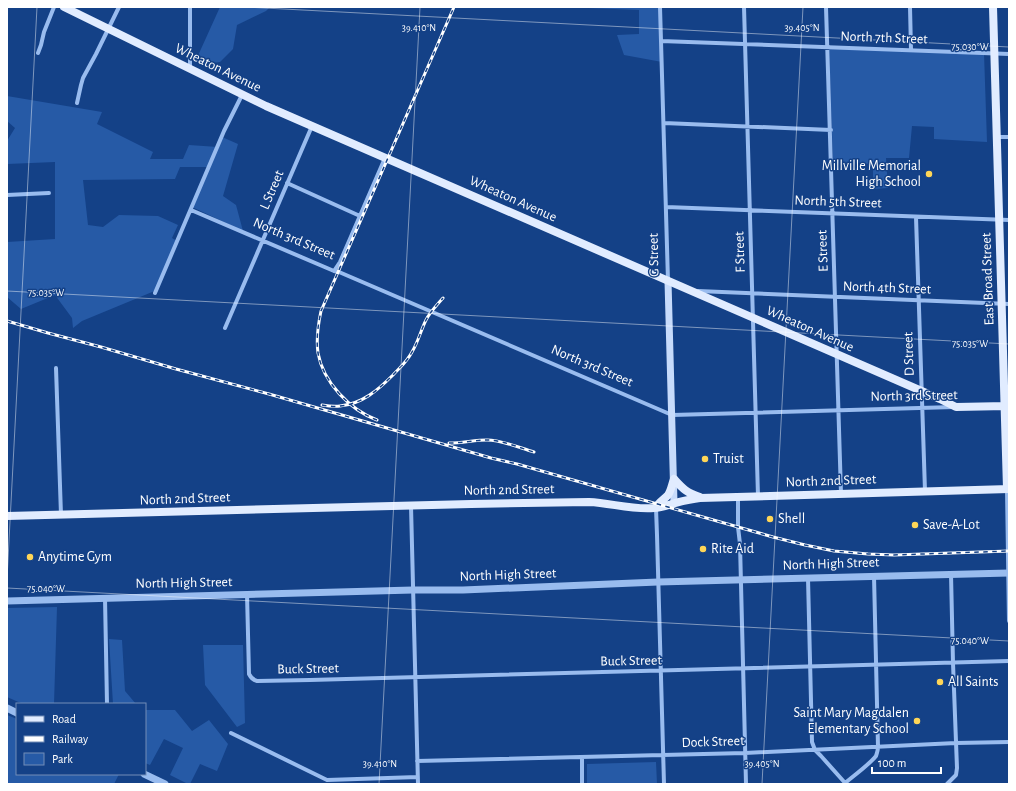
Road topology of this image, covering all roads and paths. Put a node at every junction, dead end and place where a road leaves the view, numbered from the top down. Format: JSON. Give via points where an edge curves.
{"nodes":[{"id":1,"x":54,"y":7,"type":"edge"},
{"id":2,"x":64,"y":7,"type":"edge"},
{"id":3,"x":119,"y":7,"type":"edge"},
{"id":4,"x":190,"y":7,"type":"edge"},
{"id":5,"x":660,"y":7,"type":"edge"},
{"id":6,"x":744,"y":7,"type":"edge"},
{"id":7,"x":826,"y":7,"type":"edge"},
{"id":8,"x":910,"y":7,"type":"edge"},
{"id":9,"x":993,"y":7,"type":"edge"},
{"id":10,"x":108,"y":29,"type":"junction"},
{"id":11,"x":661,"y":41,"type":"junction"},
{"id":12,"x":745,"y":44,"type":"junction"},
{"id":13,"x":828,"y":47,"type":"junction"},
{"id":14,"x":911,"y":50,"type":"junction"},
{"id":15,"x":38,"y":53,"type":"dead end"},
{"id":16,"x":995,"y":53,"type":"junction"},
{"id":17,"x":1009,"y":54,"type":"edge"},
{"id":18,"x":190,"y":69,"type":"junction"},
{"id":19,"x":242,"y":95,"type":"junction"},
{"id":20,"x":77,"y":103,"type":"dead end"},
{"id":21,"x":664,"y":123,"type":"junction"},
{"id":22,"x":312,"y":126,"type":"junction"},
{"id":23,"x":747,"y":127,"type":"junction"},
{"id":24,"x":831,"y":130,"type":"junction"},
{"id":25,"x":997,"y":137,"type":"junction"},
{"id":26,"x":1009,"y":137,"type":"edge"},
{"id":27,"x":385,"y":158,"type":"junction"},
{"id":28,"x":287,"y":184,"type":"junction"},
{"id":29,"x":49,"y":193,"type":"dead end"},
{"id":30,"x":7,"y":195,"type":"edge"},
{"id":31,"x":666,"y":207,"type":"junction"},
{"id":32,"x":191,"y":210,"type":"junction"},
{"id":33,"x":750,"y":210,"type":"junction"},
{"id":34,"x":832,"y":213,"type":"junction"},
{"id":35,"x":360,"y":216,"type":"junction"},
{"id":36,"x":916,"y":217,"type":"junction"},
{"id":37,"x":1000,"y":220,"type":"junction"},
{"id":38,"x":1009,"y":220,"type":"edge"},
{"id":39,"x":262,"y":241,"type":"junction"},
{"id":40,"x":334,"y":271,"type":"junction"},
{"id":41,"x":668,"y":281,"type":"junction"},
{"id":42,"x":692,"y":291,"type":"junction"},
{"id":43,"x":155,"y":293,"type":"dead end"},
{"id":44,"x":752,"y":293,"type":"junction"},
{"id":45,"x":835,"y":297,"type":"junction"},
{"id":46,"x":919,"y":300,"type":"junction"},
{"id":47,"x":1006,"y":304,"type":"edge"},
{"id":48,"x":753,"y":318,"type":"junction"},
{"id":49,"x":225,"y":328,"type":"dead end"},
{"id":50,"x":837,"y":354,"type":"junction"},
{"id":51,"x":56,"y":368,"type":"dead end"},
{"id":52,"x":921,"y":391,"type":"junction"},
{"id":53,"x":1007,"y":406,"type":"edge"},
{"id":54,"x":956,"y":407,"type":"junction"},
{"id":55,"x":922,"y":408,"type":"junction"},
{"id":56,"x":839,"y":410,"type":"junction"},
{"id":57,"x":755,"y":413,"type":"junction"},
{"id":58,"x":672,"y":415,"type":"junction"},
{"id":59,"x":674,"y":479,"type":"junction"},
{"id":60,"x":1008,"y":489,"type":"edge"},
{"id":61,"x":925,"y":491,"type":"junction"},
{"id":62,"x":841,"y":494,"type":"junction"},
{"id":63,"x":758,"y":496,"type":"junction"},
{"id":64,"x":738,"y":497,"type":"junction"},
{"id":65,"x":702,"y":498,"type":"junction"},
{"id":66,"x":674,"y":503,"type":"junction"},
{"id":67,"x":411,"y":506,"type":"junction"},
{"id":68,"x":656,"y":508,"type":"junction"},
{"id":69,"x":61,"y":515,"type":"junction"},
{"id":70,"x":7,"y":516,"type":"edge"},
{"id":71,"x":1009,"y":573,"type":"edge"},
{"id":72,"x":951,"y":574,"type":"junction"},
{"id":73,"x":874,"y":576,"type":"junction"},
{"id":74,"x":808,"y":578,"type":"junction"},
{"id":75,"x":741,"y":579,"type":"junction"},
{"id":76,"x":658,"y":582,"type":"junction"},
{"id":77,"x":413,"y":590,"type":"junction"},
{"id":78,"x":247,"y":594,"type":"junction"},
{"id":79,"x":105,"y":598,"type":"junction"},
{"id":80,"x":7,"y":601,"type":"edge"},
{"id":81,"x":1009,"y":604,"type":"edge"},
{"id":82,"x":1009,"y":621,"type":"edge"},
{"id":83,"x":1009,"y":662,"type":"edge"},
{"id":84,"x":953,"y":663,"type":"junction"},
{"id":85,"x":876,"y":665,"type":"junction"},
{"id":86,"x":810,"y":667,"type":"junction"},
{"id":87,"x":743,"y":669,"type":"junction"},
{"id":88,"x":661,"y":671,"type":"junction"},
{"id":89,"x":416,"y":677,"type":"junction"},
{"id":90,"x":107,"y":703,"type":"edge"},
{"id":91,"x":7,"y":708,"type":"edge"},
{"id":92,"x":16,"y":712,"type":"edge"},
{"id":93,"x":231,"y":733,"type":"dead end"},
{"id":94,"x":1009,"y":742,"type":"edge"},
{"id":95,"x":956,"y":744,"type":"junction"},
{"id":96,"x":878,"y":747,"type":"junction"},
{"id":97,"x":815,"y":750,"type":"junction"},
{"id":98,"x":745,"y":753,"type":"junction"},
{"id":99,"x":664,"y":755,"type":"junction"},
{"id":100,"x":582,"y":757,"type":"junction"},
{"id":101,"x":417,"y":761,"type":"junction"},
{"id":102,"x":146,"y":775,"type":"edge"},
{"id":103,"x":418,"y":776,"type":"junction"},
{"id":104,"x":948,"y":783,"type":"edge"},
{"id":105,"x":162,"y":784,"type":"edge"},
{"id":106,"x":418,"y":784,"type":"edge"},
{"id":107,"x":582,"y":784,"type":"edge"},
{"id":108,"x":664,"y":784,"type":"edge"},
{"id":109,"x":746,"y":784,"type":"edge"},
{"id":110,"x":845,"y":784,"type":"edge"}],
"edges":[{"from":1,"to":15,"type":"street"},
{"from":2,"to":10,"type":"main road","name":"Wheaton Avenue"},
{"from":3,"to":10,"type":"street"},
{"from":4,"to":18,"type":"street"},
{"from":5,"to":11,"type":"street","name":"G Street"},
{"from":6,"to":12,"type":"street","name":"F Street"},
{"from":7,"to":13,"type":"street","name":"E Street"},
{"from":8,"to":14,"type":"street"},
{"from":9,"to":16,"type":"main road","name":"East Broad Street"},
{"from":10,"to":18,"type":"main road","name":"Wheaton Avenue"},
{"from":10,"to":20,"type":"street","via":[[83,78]]},
{"from":11,"to":12,"type":"street","name":"North 7th Street"},
{"from":11,"to":21,"type":"street","name":"G Street"},
{"from":12,"to":13,"type":"street","name":"North 7th Street"},
{"from":12,"to":23,"type":"street","name":"F Street"},
{"from":13,"to":14,"type":"street","name":"North 7th Street"},
{"from":13,"to":24,"type":"street","name":"E Street"},
{"from":14,"to":16,"type":"street","name":"North 7th Street"},
{"from":16,"to":17,"type":"street","name":"North 7th Street"},
{"from":16,"to":25,"type":"main road","name":"East Broad Street"},
{"from":18,"to":19,"type":"main road","name":"Wheaton Avenue"},
{"from":19,"to":22,"type":"main road","name":"Wheaton Avenue"},
{"from":19,"to":32,"type":"street"},
{"from":21,"to":23,"type":"street"},
{"from":21,"to":31,"type":"street","name":"G Street"},
{"from":22,"to":27,"type":"main road","name":"Wheaton Avenue"},
{"from":22,"to":28,"type":"street","name":"L Street"},
{"from":23,"to":24,"type":"street"},
{"from":23,"to":33,"type":"street","name":"F Street"},
{"from":24,"to":34,"type":"street","name":"E Street"},
{"from":25,"to":26,"type":"street"},
{"from":25,"to":37,"type":"main road","name":"East Broad Street"},
{"from":27,"to":35,"type":"street"},
{"from":27,"to":41,"type":"main road","name":"Wheaton Avenue"},
{"from":28,"to":35,"type":"street"},
{"from":28,"to":39,"type":"street","name":"L Street"},
{"from":29,"to":30,"type":"street"},
{"from":31,"to":33,"type":"street","name":"North 5th Street"},
{"from":31,"to":41,"type":"street","name":"G Street"},
{"from":32,"to":39,"type":"street","name":"North 3rd Street"},
{"from":32,"to":43,"type":"street"},
{"from":33,"to":34,"type":"street","name":"North 5th Street"},
{"from":33,"to":44,"type":"street","name":"F Street"},
{"from":34,"to":36,"type":"street","name":"North 5th Street"},
{"from":34,"to":45,"type":"street","name":"E Street"},
{"from":35,"to":40,"type":"street"},
{"from":36,"to":37,"type":"street","name":"North 5th Street"},
{"from":36,"to":46,"type":"street","name":"D Street"},
{"from":37,"to":38,"type":"street","name":"North 5th Street"},
{"from":37,"to":47,"type":"main road","name":"East Broad Street"},
{"from":39,"to":40,"type":"street","name":"North 3rd Street"},
{"from":39,"to":49,"type":"street","name":"L Street"},
{"from":40,"to":58,"type":"street","name":"North 3rd Street"},
{"from":41,"to":42,"type":"main road","name":"Wheaton Avenue"},
{"from":41,"to":58,"type":"main road","name":"G Street"},
{"from":42,"to":44,"type":"street","name":"North 4th Street"},
{"from":42,"to":48,"type":"main road","name":"Wheaton Avenue"},
{"from":44,"to":45,"type":"street","name":"North 4th Street"},
{"from":44,"to":48,"type":"street","name":"F Street"},
{"from":45,"to":46,"type":"street","name":"North 4th Street"},
{"from":45,"to":50,"type":"street","name":"E Street"},
{"from":46,"to":47,"type":"street","name":"North 4th Street"},
{"from":46,"to":52,"type":"street","name":"D Street"},
{"from":47,"to":53,"type":"main road","name":"East Broad Street"},
{"from":48,"to":50,"type":"main road","name":"Wheaton Avenue"},
{"from":48,"to":57,"type":"street","name":"F Street"},
{"from":50,"to":52,"type":"main road","name":"Wheaton Avenue"},
{"from":50,"to":56,"type":"street","name":"E Street"},
{"from":51,"to":69,"type":"street"},
{"from":52,"to":54,"type":"main road","name":"Wheaton Avenue"},
{"from":52,"to":55,"type":"street","name":"D Street"},
{"from":53,"to":54,"type":"main road","name":"North 3rd Street"},
{"from":53,"to":60,"type":"main road","name":"East Broad Street"},
{"from":54,"to":55,"type":"street","name":"North 3rd Street"},
{"from":55,"to":56,"type":"street","name":"North 3rd Street"},
{"from":55,"to":61,"type":"street","name":"D Street"},
{"from":56,"to":57,"type":"street","name":"North 3rd Street"},
{"from":56,"to":62,"type":"street","name":"E Street"},
{"from":57,"to":58,"type":"street","name":"North 3rd Street"},
{"from":57,"to":63,"type":"street","name":"F Street"},
{"from":58,"to":59,"type":"main road","name":"G Street"},
{"from":59,"to":65,"type":"main road","via":[[685,491]]},
{"from":59,"to":66,"type":"main road","name":"G Street"},
{"from":59,"to":68,"type":"main road","via":[[667,496]]},
{"from":60,"to":61,"type":"main road","name":"North 2nd Street"},
{"from":60,"to":71,"type":"street","name":"East Broad Street"},
{"from":61,"to":62,"type":"main road","name":"North 2nd Street"},
{"from":62,"to":63,"type":"main road","name":"North 2nd Street"},
{"from":63,"to":64,"type":"main road","name":"North 2nd Street"},
{"from":64,"to":65,"type":"main road","name":"North 2nd Street"},
{"from":64,"to":75,"type":"street"},
{"from":65,"to":66,"type":"main road","name":"North 2nd Street"},
{"from":66,"to":68,"type":"main road","name":"North 2nd Street"},
{"from":67,"to":68,"type":"main road","name":"North 2nd Street","via":[[589,502],[630,508]]},
{"from":67,"to":69,"type":"main road","name":"North 2nd Street"},
{"from":67,"to":77,"type":"street"},
{"from":68,"to":76,"type":"street"},
{"from":69,"to":70,"type":"main road","name":"North 2nd Street"},
{"from":71,"to":72,"type":"street","name":"North High Street"},
{"from":71,"to":81,"type":"street","name":"East Broad Street"},
{"from":72,"to":73,"type":"street","name":"North High Street"},
{"from":72,"to":84,"type":"street"},
{"from":73,"to":74,"type":"street","name":"North High Street"},
{"from":73,"to":85,"type":"street"},
{"from":74,"to":75,"type":"street","name":"North High Street"},
{"from":74,"to":86,"type":"street"},
{"from":75,"to":76,"type":"street","name":"North High Street"},
{"from":75,"to":87,"type":"street"},
{"from":76,"to":77,"type":"street","name":"North High Street"},
{"from":76,"to":88,"type":"street"},
{"from":77,"to":78,"type":"street","name":"North High Street"},
{"from":77,"to":89,"type":"street"},
{"from":78,"to":79,"type":"street","name":"North High Street"},
{"from":78,"to":89,"type":"street","name":"Buck Street","via":[[249,674],[254,680]]},
{"from":79,"to":80,"type":"street","name":"North High Street"},
{"from":79,"to":90,"type":"street"},
{"from":81,"to":82,"type":"street","name":"East Broad Street"},
{"from":83,"to":84,"type":"street","name":"Buck Street"},
{"from":84,"to":85,"type":"street","name":"Buck Street"},
{"from":84,"to":95,"type":"street"},
{"from":85,"to":86,"type":"street","name":"Buck Street"},
{"from":85,"to":96,"type":"street"},
{"from":86,"to":87,"type":"street","name":"Buck Street"},
{"from":86,"to":97,"type":"street","via":[[812,742]]},
{"from":87,"to":88,"type":"street","name":"Buck Street"},
{"from":87,"to":98,"type":"street"},
{"from":88,"to":89,"type":"street","name":"Buck Street"},
{"from":88,"to":99,"type":"street"},
{"from":89,"to":101,"type":"street"},
{"from":91,"to":92,"type":"street"},
{"from":93,"to":103,"type":"street","via":[[327,780]]},
{"from":94,"to":95,"type":"street","name":"Dock Street"},
{"from":95,"to":96,"type":"street","name":"Dock Street"},
{"from":95,"to":104,"type":"street","via":[[956,772]]},
{"from":96,"to":97,"type":"street","name":"Dock Street"},
{"from":96,"to":110,"type":"street","via":[[872,760]]},
{"from":97,"to":98,"type":"street","name":"Dock Street"},
{"from":97,"to":110,"type":"street"},
{"from":98,"to":99,"type":"street","name":"Dock Street"},
{"from":98,"to":109,"type":"street"},
{"from":99,"to":100,"type":"street","name":"Dock Street"},
{"from":99,"to":108,"type":"street"},
{"from":100,"to":101,"type":"street","name":"Dock Street"},
{"from":100,"to":107,"type":"street"},
{"from":101,"to":103,"type":"street"},
{"from":102,"to":105,"type":"street"},
{"from":103,"to":106,"type":"street"}]}
